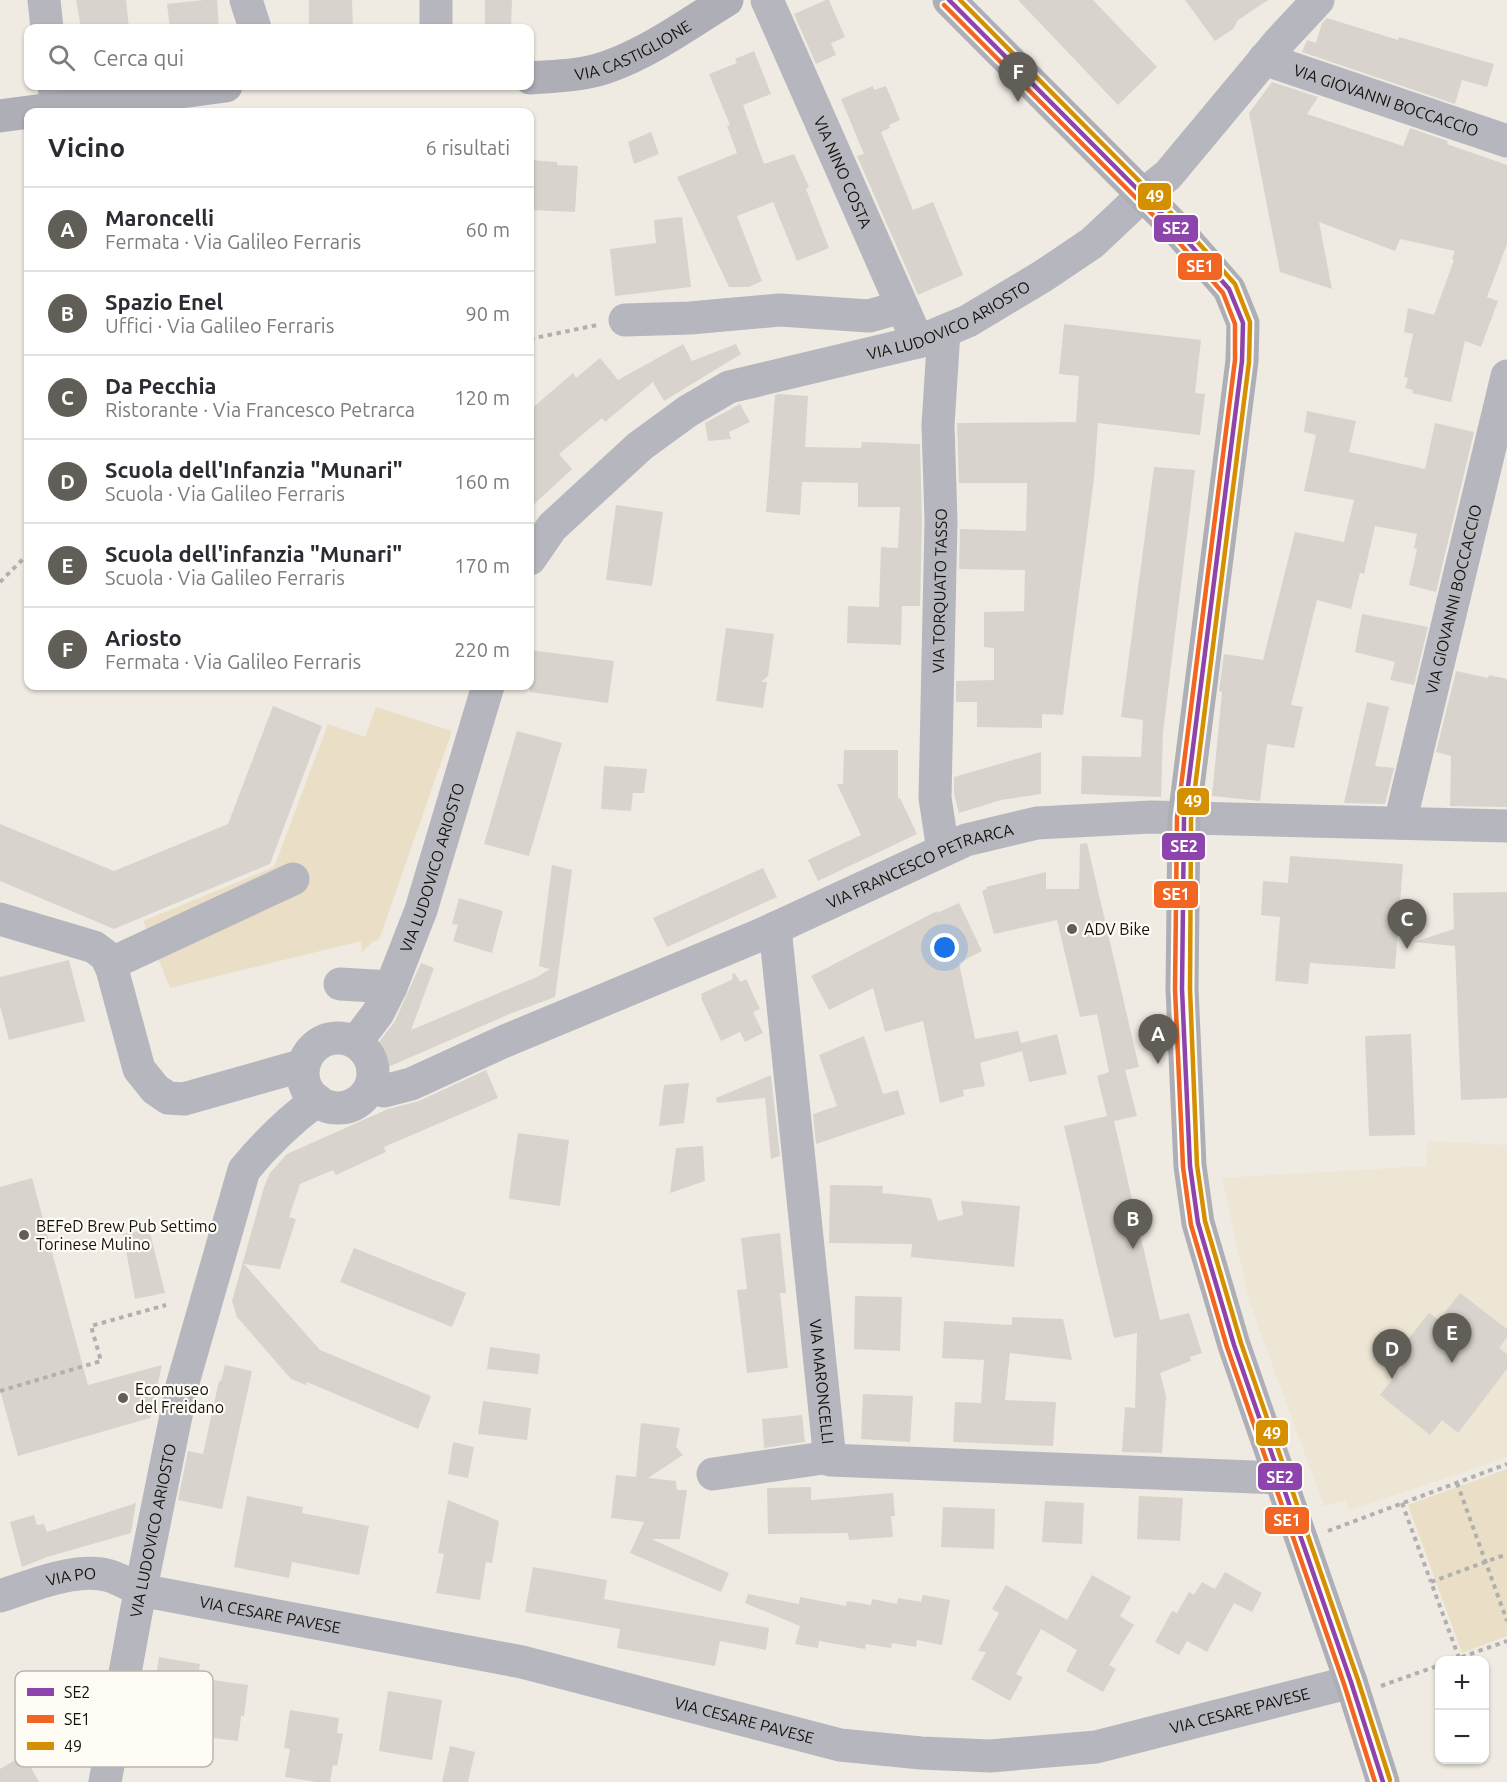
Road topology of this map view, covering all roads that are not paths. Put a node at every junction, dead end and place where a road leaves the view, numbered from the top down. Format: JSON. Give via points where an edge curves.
{"nodes":[{"id":1,"x":44,"y":0,"type":"edge"},
{"id":2,"x":246,"y":0,"type":"edge"},
{"id":3,"x":436,"y":0,"type":"edge"},
{"id":4,"x":727,"y":0,"type":"edge"},
{"id":5,"x":767,"y":0,"type":"edge"},
{"id":6,"x":949,"y":0,"type":"edge"},
{"id":7,"x":1318,"y":0,"type":"edge"},
{"id":8,"x":47,"y":24,"type":"edge"},
{"id":9,"x":254,"y":24,"type":"edge"},
{"id":10,"x":436,"y":24,"type":"edge"},
{"id":11,"x":1264,"y":59,"type":"junction"},
{"id":12,"x":534,"y":78,"type":"edge"},
{"id":13,"x":164,"y":90,"type":"edge"},
{"id":14,"x":55,"y":97,"type":"edge"},
{"id":15,"x":0,"y":116,"type":"edge"},
{"id":16,"x":1507,"y":141,"type":"edge"},
{"id":17,"x":1143,"y":195,"type":"junction"},
{"id":18,"x":901,"y":307,"type":"junction"},
{"id":19,"x":625,"y":320,"type":"road end"},
{"id":20,"x":931,"y":337,"type":"junction"},
{"id":21,"x":1507,"y":376,"type":"edge"},
{"id":22,"x":534,"y":553,"type":"edge"},
{"id":23,"x":488,"y":690,"type":"edge"},
{"id":24,"x":1184,"y":818,"type":"junction"},
{"id":25,"x":1400,"y":823,"type":"junction"},
{"id":26,"x":1507,"y":826,"type":"edge"},
{"id":27,"x":943,"y":850,"type":"junction"},
{"id":28,"x":293,"y":879,"type":"dead end"},
{"id":29,"x":0,"y":919,"type":"edge"},
{"id":30,"x":775,"y":928,"type":"junction"},
{"id":31,"x":110,"y":964,"type":"junction"},
{"id":32,"x":340,"y":984,"type":"dead end"},
{"id":33,"x":391,"y":987,"type":"junction"},
{"id":34,"x":356,"y":1042,"type":"junction"},
{"id":35,"x":304,"y":1065,"type":"junction"},
{"id":36,"x":371,"y":1086,"type":"junction"},
{"id":37,"x":316,"y":1100,"type":"junction"},
{"id":38,"x":830,"y":1457,"type":"junction"},
{"id":39,"x":713,"y":1474,"type":"dead end"},
{"id":40,"x":1280,"y":1478,"type":"junction"},
{"id":41,"x":140,"y":1590,"type":"junction"},
{"id":42,"x":0,"y":1596,"type":"edge"},
{"id":43,"x":126,"y":1671,"type":"edge"},
{"id":44,"x":1353,"y":1689,"type":"junction"},
{"id":45,"x":1383,"y":1782,"type":"edge"}],
"edges":[{"from":1,"to":8,"type":"street"},
{"from":2,"to":9,"type":"street"},
{"from":3,"to":10,"type":"street"},
{"from":4,"to":12,"type":"main road","name":"VIA CASTIGLIONE","via":[[660,42],[606,67],[569,76]]},
{"from":5,"to":18,"type":"street","name":"VIA NINO COSTA"},
{"from":6,"to":17,"type":"main road"},
{"from":7,"to":11,"type":"street","name":"VIA LUDOVICO ARIOSTO"},
{"from":11,"to":16,"type":"street","name":"VIA GIOVANNI BOCCACCIO"},
{"from":11,"to":17,"type":"street","name":"VIA LUDOVICO ARIOSTO","via":[[1168,175]]},
{"from":13,"to":14,"type":"main road"},
{"from":14,"to":15,"type":"main road"},
{"from":17,"to":20,"type":"street","name":"VIA LUDOVICO ARIOSTO","via":[[1092,243],[968,321]]},
{"from":17,"to":24,"type":"main road","via":[[1229,289],[1243,323]]},
{"from":18,"to":19,"type":"street","via":[[869,316],[780,310]]},
{"from":18,"to":20,"type":"street","name":"VIA NINO COSTA"},
{"from":20,"to":22,"type":"street","name":"VIA LUDOVICO ARIOSTO","via":[[729,387],[640,446],[552,527]]},
{"from":20,"to":27,"type":"street","name":"VIA TORQUATO TASSO","via":[[941,520],[935,798]]},
{"from":21,"to":25,"type":"street","name":"VIA GIOVANNI BOCCACCIO"},
{"from":23,"to":33,"type":"street","name":"VIA LUDOVICO ARIOSTO","via":[[421,910]]},
{"from":24,"to":25,"type":"street","name":"VIA FRANCESCO PETRARCA"},
{"from":24,"to":27,"type":"street","name":"VIA FRANCESCO PETRARCA","via":[[1037,823],[966,840]]},
{"from":24,"to":40,"type":"main road","via":[[1182,989],[1190,1166],[1198,1223],[1234,1345]]},
{"from":25,"to":26,"type":"street","name":"VIA FRANCESCO PETRARCA"},
{"from":27,"to":30,"type":"street","name":"VIA FRANCESCO PETRARCA"},
{"from":28,"to":31,"type":"street"},
{"from":29,"to":31,"type":"street","via":[[94,947]]},
{"from":30,"to":36,"type":"street","name":"VIA FRANCESCO PETRARCA","via":[[411,1084],[384,1091]]},
{"from":30,"to":38,"type":"street","name":"VIA MARONCELLI"},
{"from":31,"to":35,"type":"street","via":[[138,1069],[168,1098],[184,1099]]},
{"from":32,"to":33,"type":"street"},
{"from":33,"to":34,"type":"street","name":"VIA LUDOVICO ARIOSTO"},
{"from":34,"to":35,"type":"street","via":[[331,1038],[318,1043]]},
{"from":34,"to":36,"type":"street","via":[[372,1061]]},
{"from":35,"to":37,"type":"street","via":[[303,1078]]},
{"from":36,"to":37,"type":"street","via":[[353,1105],[341,1108]]},
{"from":37,"to":41,"type":"street","name":"VIA LUDOVICO ARIOSTO","via":[[272,1137],[244,1170],[182,1386]]},
{"from":38,"to":39,"type":"street"},
{"from":38,"to":40,"type":"street","name":"VIA MARONCELLI"},
{"from":40,"to":44,"type":"main road"},
{"from":41,"to":42,"type":"street","name":"VIA PO","via":[[109,1575],[84,1573]]},
{"from":41,"to":43,"type":"street","name":"VIA LUDOVICO ARIOSTO"},
{"from":41,"to":44,"type":"street","name":"VIA CESARE PAVESE","via":[[522,1662],[840,1745],[921,1753],[990,1756],[1096,1747]]},
{"from":44,"to":45,"type":"main road"}]}
